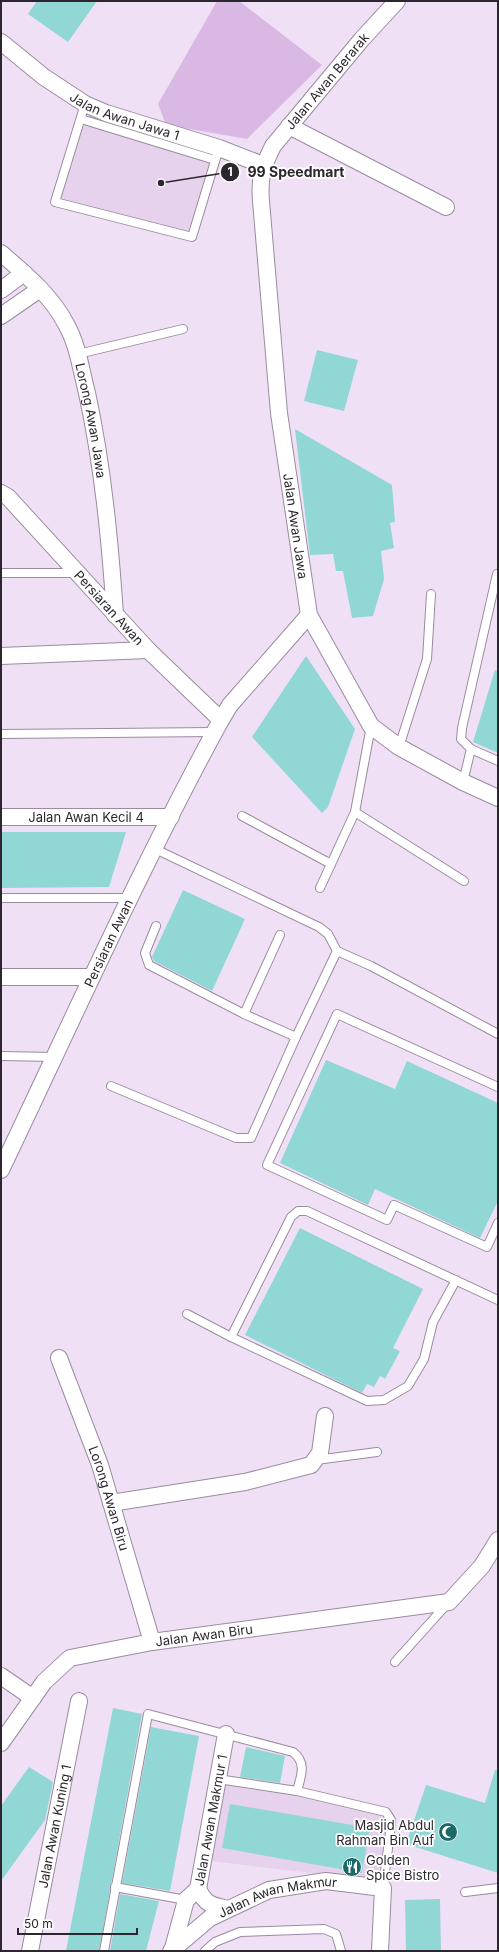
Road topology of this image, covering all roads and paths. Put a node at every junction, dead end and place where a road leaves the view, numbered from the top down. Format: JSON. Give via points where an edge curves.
{"nodes":[{"id":1,"x":397,"y":1,"type":"edge"},
{"id":2,"x":1,"y":42,"type":"edge"},
{"id":3,"x":83,"y":112,"type":"junction"},
{"id":4,"x":289,"y":126,"type":"junction"},
{"id":5,"x":217,"y":154,"type":"junction"},
{"id":6,"x":263,"y":165,"type":"junction"},
{"id":7,"x":446,"y":207,"type":"dead end"},
{"id":8,"x":1,"y":253,"type":"edge"},
{"id":9,"x":24,"y":273,"type":"junction"},
{"id":10,"x":40,"y":289,"type":"junction"},
{"id":11,"x":1,"y":290,"type":"edge"},
{"id":12,"x":1,"y":316,"type":"edge"},
{"id":13,"x":183,"y":329,"type":"dead end"},
{"id":14,"x":78,"y":354,"type":"junction"},
{"id":15,"x":1,"y":493,"type":"edge"},
{"id":16,"x":1,"y":573,"type":"edge"},
{"id":17,"x":77,"y":573,"type":"junction"},
{"id":18,"x":497,"y":574,"type":"edge"},
{"id":19,"x":431,"y":594,"type":"dead end"},
{"id":20,"x":115,"y":615,"type":"junction"},
{"id":21,"x":309,"y":615,"type":"junction"},
{"id":22,"x":148,"y":650,"type":"junction"},
{"id":23,"x":1,"y":656,"type":"edge"},
{"id":24,"x":218,"y":726,"type":"junction"},
{"id":25,"x":371,"y":726,"type":"junction"},
{"id":26,"x":1,"y":734,"type":"edge"},
{"id":27,"x":399,"y":747,"type":"junction"},
{"id":28,"x":471,"y":750,"type":"junction"},
{"id":29,"x":498,"y":761,"type":"edge"},
{"id":30,"x":463,"y":782,"type":"junction"},
{"id":31,"x":498,"y":798,"type":"edge"},
{"id":32,"x":356,"y":812,"type":"junction"},
{"id":33,"x":242,"y":816,"type":"dead end"},
{"id":34,"x":1,"y":817,"type":"edge"},
{"id":35,"x":171,"y":817,"type":"junction"},
{"id":36,"x":154,"y":848,"type":"junction"},
{"id":37,"x":331,"y":864,"type":"junction"},
{"id":38,"x":464,"y":881,"type":"dead end"},
{"id":39,"x":320,"y":888,"type":"dead end"},
{"id":40,"x":1,"y":898,"type":"edge"},
{"id":41,"x":130,"y":898,"type":"junction"},
{"id":42,"x":156,"y":926,"type":"dead end"},
{"id":43,"x":280,"y":935,"type":"dead end"},
{"id":44,"x":337,"y":951,"type":"junction"},
{"id":45,"x":1,"y":977,"type":"edge"},
{"id":46,"x":91,"y":977,"type":"junction"},
{"id":47,"x":244,"y":1014,"type":"junction"},
{"id":48,"x":498,"y":1034,"type":"edge"},
{"id":49,"x":296,"y":1037,"type":"junction"},
{"id":50,"x":1,"y":1056,"type":"edge"},
{"id":51,"x":54,"y":1057,"type":"junction"},
{"id":52,"x":112,"y":1086,"type":"dead end"},
{"id":53,"x":498,"y":1087,"type":"edge"},
{"id":54,"x":9,"y":1138,"type":"edge"},
{"id":55,"x":1,"y":1170,"type":"edge"},
{"id":56,"x":498,"y":1223,"type":"edge"},
{"id":57,"x":456,"y":1280,"type":"junction"},
{"id":58,"x":498,"y":1300,"type":"edge"},
{"id":59,"x":187,"y":1314,"type":"dead end"},
{"id":60,"x":231,"y":1337,"type":"junction"},
{"id":61,"x":59,"y":1358,"type":"dead end"},
{"id":62,"x":324,"y":1416,"type":"dead end"},
{"id":63,"x":377,"y":1452,"type":"dead end"},
{"id":64,"x":316,"y":1460,"type":"junction"},
{"id":65,"x":111,"y":1503,"type":"junction"},
{"id":66,"x":498,"y":1540,"type":"edge"},
{"id":67,"x":449,"y":1602,"type":"junction"},
{"id":68,"x":152,"y":1642,"type":"junction"},
{"id":69,"x":395,"y":1662,"type":"dead end"},
{"id":70,"x":1,"y":1676,"type":"edge"},
{"id":71,"x":33,"y":1698,"type":"junction"},
{"id":72,"x":79,"y":1701,"type":"dead end"},
{"id":73,"x":226,"y":1734,"type":"junction"},
{"id":74,"x":1,"y":1743,"type":"edge"},
{"id":75,"x":218,"y":1779,"type":"junction"},
{"id":76,"x":297,"y":1791,"type":"junction"},
{"id":77,"x":115,"y":1886,"type":"junction"},
{"id":78,"x":198,"y":1888,"type":"junction"},
{"id":79,"x":383,"y":1888,"type":"junction"},
{"id":80,"x":498,"y":1888,"type":"edge"},
{"id":81,"x":465,"y":1892,"type":"dead end"},
{"id":82,"x":186,"y":1900,"type":"junction"},
{"id":83,"x":228,"y":1909,"type":"junction"},
{"id":84,"x":172,"y":1950,"type":"edge"},
{"id":85,"x":30,"y":1951,"type":"edge"},
{"id":86,"x":104,"y":1951,"type":"edge"},
{"id":87,"x":205,"y":1951,"type":"edge"},
{"id":88,"x":341,"y":1951,"type":"edge"},
{"id":89,"x":380,"y":1951,"type":"edge"}],
"edges":[{"from":1,"to":4,"type":"street","name":"Jalan Awan Berarak"},
{"from":2,"to":3,"type":"street","name":"Jalan Awan Jawa 1"},
{"from":3,"to":5,"type":"street","name":"Jalan Awan Jawa 1","via":[[106,113]]},
{"from":3,"to":5,"type":"lane","via":[[55,202],[192,237]]},
{"from":4,"to":6,"type":"street","name":"Jalan Awan Berarak","via":[[273,146]]},
{"from":4,"to":7,"type":"street"},
{"from":5,"to":6,"type":"street","name":"Jalan Awan Jawa 1"},
{"from":6,"to":21,"type":"street","name":"Jalan Awan Jawa","via":[[260,201],[279,413]]},
{"from":8,"to":9,"type":"street","name":"Lorong Awan Jawa"},
{"from":9,"to":10,"type":"street","name":"Lorong Awan Jawa"},
{"from":9,"to":11,"type":"street"},
{"from":10,"to":12,"type":"street"},
{"from":10,"to":14,"type":"street","name":"Lorong Awan Jawa","via":[[66,324]]},
{"from":13,"to":14,"type":"lane"},
{"from":14,"to":20,"type":"street","name":"Lorong Awan Jawa","via":[[100,459]]},
{"from":15,"to":17,"type":"street","name":"Persiaran Awan","via":[[8,497]]},
{"from":16,"to":17,"type":"lane"},
{"from":17,"to":20,"type":"street","name":"Persiaran Awan"},
{"from":18,"to":28,"type":"lane","via":[[462,728],[462,739]]},
{"from":19,"to":27,"type":"lane","via":[[427,659]]},
{"from":20,"to":22,"type":"street","name":"Persiaran Awan"},
{"from":21,"to":24,"type":"street","name":"Persiaran Awan","via":[[230,705]]},
{"from":21,"to":25,"type":"street","name":"Jalan Awan Jawa"},
{"from":22,"to":23,"type":"street"},
{"from":22,"to":24,"type":"street","name":"Persiaran Awan"},
{"from":24,"to":26,"type":"lane"},
{"from":24,"to":35,"type":"street","name":"Persiaran Awan"},
{"from":25,"to":27,"type":"street","name":"Jalan Awan Jawa"},
{"from":25,"to":32,"type":"lane"},
{"from":27,"to":30,"type":"street","name":"Jalan Awan Jawa"},
{"from":28,"to":29,"type":"lane"},
{"from":28,"to":30,"type":"lane"},
{"from":30,"to":31,"type":"street","name":"Jalan Awan Jawa"},
{"from":32,"to":37,"type":"lane"},
{"from":32,"to":38,"type":"lane"},
{"from":33,"to":37,"type":"lane"},
{"from":34,"to":35,"type":"street","name":"Jalan Awan Kecil 4"},
{"from":35,"to":36,"type":"street","name":"Persiaran Awan"},
{"from":36,"to":41,"type":"street","name":"Persiaran Awan"},
{"from":36,"to":44,"type":"lane","via":[[319,927],[328,934]]},
{"from":37,"to":39,"type":"lane"},
{"from":40,"to":41,"type":"lane"},
{"from":41,"to":46,"type":"street","name":"Persiaran Awan"},
{"from":42,"to":47,"type":"lane","via":[[145,953],[149,965]]},
{"from":43,"to":47,"type":"lane"},
{"from":44,"to":48,"type":"lane","via":[[371,966]]},
{"from":44,"to":49,"type":"lane"},
{"from":45,"to":46,"type":"street"},
{"from":46,"to":51,"type":"street","name":"Persiaran Awan"},
{"from":47,"to":49,"type":"lane"},
{"from":49,"to":52,"type":"lane","via":[[251,1138],[236,1138]]},
{"from":50,"to":51,"type":"lane"},
{"from":51,"to":54,"type":"street","name":"Persiaran Awan"},
{"from":53,"to":56,"type":"lane","via":[[337,1014],[267,1165],[387,1220],[394,1205],[487,1247]]},
{"from":54,"to":55,"type":"street","name":"Persiaran Awan"},
{"from":57,"to":58,"type":"lane"},
{"from":57,"to":60,"type":"lane","via":[[433,1322],[424,1359],[408,1386],[384,1400],[367,1401]]},
{"from":57,"to":60,"type":"lane","via":[[307,1211],[298,1211],[291,1217]]},
{"from":59,"to":60,"type":"lane"},
{"from":61,"to":65,"type":"street","name":"Lorong Awan Biru","via":[[100,1465]]},
{"from":62,"to":64,"type":"street","via":[[320,1453]]},
{"from":63,"to":64,"type":"lane"},
{"from":64,"to":65,"type":"street","via":[[304,1468],[244,1482]]},
{"from":65,"to":68,"type":"street","name":"Lorong Awan Biru"},
{"from":66,"to":67,"type":"street","via":[[482,1566]]},
{"from":67,"to":68,"type":"street","name":"Jalan Awan Biru"},
{"from":67,"to":69,"type":"lane"},
{"from":68,"to":71,"type":"street","name":"Jalan Awan Biru","via":[[70,1658],[53,1672]]},
{"from":70,"to":71,"type":"street"},
{"from":71,"to":74,"type":"street","name":"Jalan Awan Biru"},
{"from":72,"to":85,"type":"street","name":"Jalan Awan Kuning 1"},
{"from":73,"to":75,"type":"street","name":"Jalan Awan Makmur 1"},
{"from":73,"to":76,"type":"lane","via":[[287,1749],[297,1755],[302,1764],[302,1773]]},
{"from":73,"to":77,"type":"lane","via":[[148,1714]]},
{"from":75,"to":76,"type":"lane"},
{"from":75,"to":78,"type":"street","name":"Jalan Awan Makmur 1"},
{"from":76,"to":79,"type":"lane","via":[[382,1810],[389,1815],[391,1824]]},
{"from":77,"to":82,"type":"lane"},
{"from":77,"to":86,"type":"lane"},
{"from":78,"to":82,"type":"street","name":"Jalan Awan Makmur 1"},
{"from":78,"to":83,"type":"street","via":[[204,1901]]},
{"from":79,"to":83,"type":"street","name":"Jalan Awan Makmur","via":[[326,1881],[269,1890]]},
{"from":79,"to":89,"type":"street"},
{"from":80,"to":81,"type":"lane"},
{"from":82,"to":84,"type":"street","name":"Jalan Awan Makmur 1"},
{"from":83,"to":84,"type":"street","name":"Jalan Awan Makmur","via":[[210,1918]]},
{"from":87,"to":88,"type":"lane","via":[[215,1942],[240,1932],[324,1929],[336,1934]]}]}
